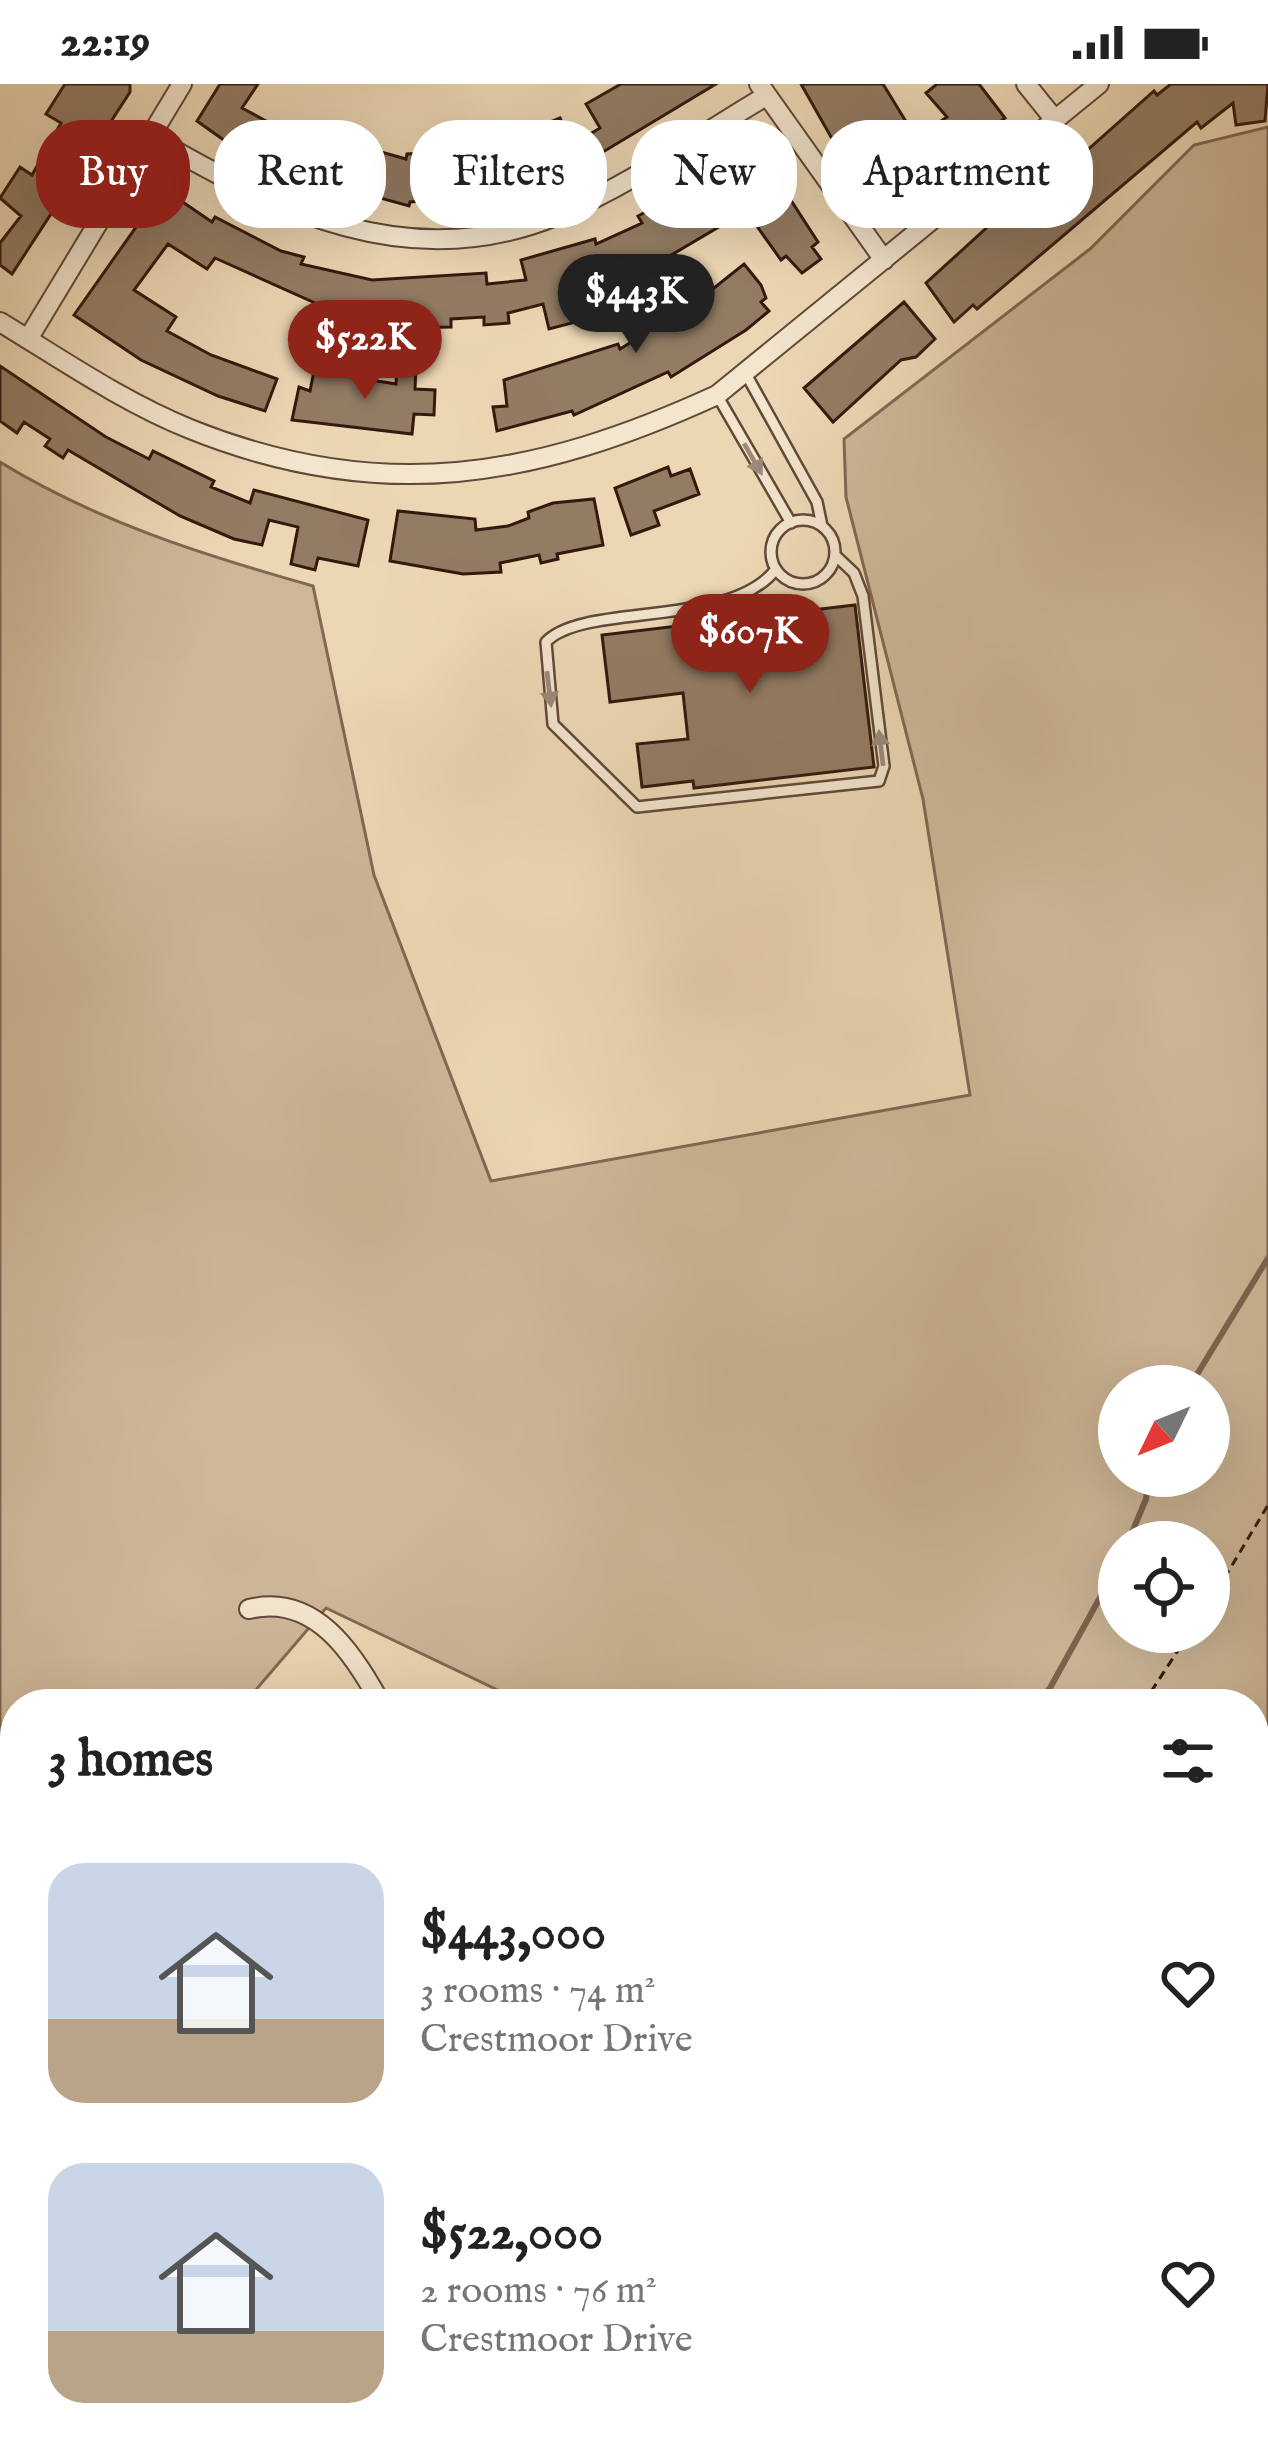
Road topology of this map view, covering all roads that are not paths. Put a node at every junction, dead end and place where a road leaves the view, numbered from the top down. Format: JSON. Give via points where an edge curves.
{"nodes":[{"id":1,"x":182,"y":84,"type":"edge"},
{"id":2,"x":1026,"y":84,"type":"edge"},
{"id":3,"x":1099,"y":84,"type":"edge"},
{"id":4,"x":763,"y":90,"type":"edge"},
{"id":5,"x":161,"y":120,"type":"edge"},
{"id":6,"x":1055,"y":120,"type":"joint"},
{"id":7,"x":190,"y":157,"type":"edge"},
{"id":8,"x":95,"y":228,"type":"edge"},
{"id":9,"x":923,"y":228,"type":"edge"},
{"id":10,"x":884,"y":260,"type":"junction"},
{"id":11,"x":0,"y":322,"type":"edge"},
{"id":12,"x":28,"y":339,"type":"junction"},
{"id":13,"x":746,"y":374,"type":"junction"},
{"id":14,"x":717,"y":394,"type":"junction"},
{"id":15,"x":791,"y":523,"type":"junction"},
{"id":16,"x":822,"y":526,"type":"junction"},
{"id":17,"x":836,"y":555,"type":"junction"},
{"id":18,"x":776,"y":569,"type":"junction"},
{"id":19,"x":249,"y":1609,"type":"dead end"},
{"id":20,"x":372,"y":1689,"type":"edge"}],
"edges":[{"from":1,"to":5,"type":"street"},
{"from":2,"to":6,"type":"street"},
{"from":3,"to":6,"type":"street"},
{"from":4,"to":7,"type":"street","via":[[555,216],[452,237],[349,230],[295,214]]},
{"from":4,"to":10,"type":"street"},
{"from":8,"to":12,"type":"street"},
{"from":9,"to":10,"type":"street"},
{"from":10,"to":13,"type":"street"},
{"from":11,"to":12,"type":"street"},
{"from":12,"to":14,"type":"street","via":[[188,429],[286,461],[394,476],[445,477],[550,460]]},
{"from":13,"to":14,"type":"street"},
{"from":13,"to":16,"type":"lane","via":[[817,502]]},
{"from":14,"to":15,"type":"lane","one_way":true},
{"from":15,"to":16,"type":"lane"},
{"from":15,"to":18,"type":"lane","via":[[773,542]]},
{"from":16,"to":17,"type":"lane"},
{"from":17,"to":18,"type":"lane","via":[[810,584]]},
{"from":18,"to":17,"type":"lane","one_way":true,"via":[[753,590],[652,618],[601,621],[546,642],[554,724],[634,805],[879,781],[884,766],[863,596]]},
{"from":19,"to":20,"type":"street","via":[[288,1604],[306,1612],[351,1655]]}]}
